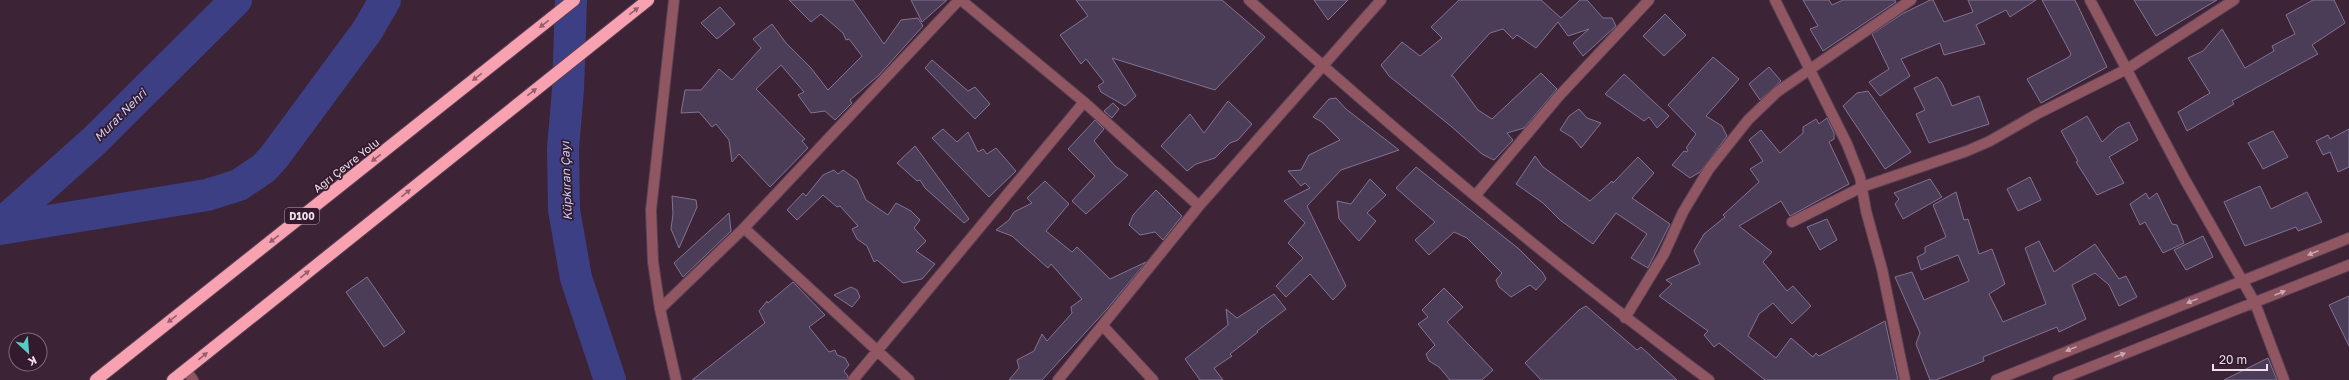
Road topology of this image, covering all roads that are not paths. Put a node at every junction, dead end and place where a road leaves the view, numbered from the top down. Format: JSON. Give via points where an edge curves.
{"nodes":[{"id":1,"x":574,"y":0,"type":"edge"},
{"id":2,"x":648,"y":0,"type":"edge"},
{"id":3,"x":674,"y":0,"type":"edge"},
{"id":4,"x":960,"y":0,"type":"edge"},
{"id":5,"x":1249,"y":0,"type":"edge"},
{"id":6,"x":1381,"y":0,"type":"edge"},
{"id":7,"x":1649,"y":0,"type":"edge"},
{"id":8,"x":1775,"y":0,"type":"edge"},
{"id":9,"x":1911,"y":0,"type":"edge"},
{"id":10,"x":2090,"y":0,"type":"edge"},
{"id":11,"x":2234,"y":0,"type":"edge"},
{"id":12,"x":1322,"y":66,"type":"junction"},
{"id":13,"x":2127,"y":69,"type":"junction"},
{"id":14,"x":1811,"y":70,"type":"junction"},
{"id":15,"x":1084,"y":102,"type":"junction"},
{"id":16,"x":1862,"y":186,"type":"junction"},
{"id":17,"x":1475,"y":196,"type":"junction"},
{"id":18,"x":1199,"y":206,"type":"junction"},
{"id":19,"x":1792,"y":222,"type":"dead end"},
{"id":20,"x":744,"y":228,"type":"junction"},
{"id":21,"x":2349,"y":238,"type":"edge"},
{"id":22,"x":2349,"y":265,"type":"edge"},
{"id":23,"x":2244,"y":281,"type":"junction"},
{"id":24,"x":2255,"y":303,"type":"junction"},
{"id":25,"x":660,"y":310,"type":"junction"},
{"id":26,"x":1625,"y":318,"type":"junction"},
{"id":27,"x":1103,"y":326,"type":"junction"},
{"id":28,"x":877,"y":352,"type":"junction"},
{"id":29,"x":186,"y":370,"type":"junction"},
{"id":30,"x":96,"y":380,"type":"edge"},
{"id":31,"x":173,"y":380,"type":"edge"},
{"id":32,"x":193,"y":380,"type":"edge"},
{"id":33,"x":676,"y":380,"type":"edge"},
{"id":34,"x":853,"y":380,"type":"edge"},
{"id":35,"x":909,"y":380,"type":"edge"},
{"id":36,"x":1058,"y":380,"type":"edge"},
{"id":37,"x":1154,"y":380,"type":"edge"},
{"id":38,"x":1709,"y":380,"type":"edge"},
{"id":39,"x":1905,"y":380,"type":"edge"},
{"id":40,"x":1996,"y":380,"type":"edge"},
{"id":41,"x":2058,"y":380,"type":"edge"},
{"id":42,"x":2284,"y":380,"type":"edge"}],
"edges":[{"from":1,"to":30,"type":"highway","name":"Ağrı Çevre Yolu","number":"D100","one_way":true},
{"from":29,"to":2,"type":"highway","one_way":true},
{"from":3,"to":25,"type":"street","via":[[651,210],[653,262]]},
{"from":4,"to":15,"type":"street"},
{"from":4,"to":20,"type":"street"},
{"from":5,"to":12,"type":"street"},
{"from":6,"to":12,"type":"street"},
{"from":7,"to":17,"type":"street","via":[[1559,96]]},
{"from":8,"to":14,"type":"street"},
{"from":9,"to":14,"type":"street"},
{"from":10,"to":13,"type":"street"},
{"from":11,"to":13,"type":"street"},
{"from":12,"to":17,"type":"street"},
{"from":12,"to":18,"type":"street"},
{"from":13,"to":16,"type":"street","via":[[1967,151]]},
{"from":13,"to":23,"type":"street","via":[[2184,178]]},
{"from":14,"to":16,"type":"street","via":[[1847,144]]},
{"from":14,"to":26,"type":"street","via":[[1777,92],[1748,120],[1709,169],[1683,212],[1664,254]]},
{"from":15,"to":18,"type":"street"},
{"from":15,"to":28,"type":"street"},
{"from":16,"to":19,"type":"street"},
{"from":16,"to":39,"type":"street"},
{"from":17,"to":26,"type":"street"},
{"from":18,"to":27,"type":"street"},
{"from":20,"to":25,"type":"street"},
{"from":20,"to":28,"type":"street"},
{"from":21,"to":23,"type":"street","one_way":true},
{"from":24,"to":22,"type":"street","one_way":true},
{"from":23,"to":24,"type":"street"},
{"from":23,"to":40,"type":"street","one_way":true},
{"from":41,"to":24,"type":"street","one_way":true},
{"from":24,"to":42,"type":"street"},
{"from":25,"to":33,"type":"street"},
{"from":26,"to":38,"type":"street"},
{"from":27,"to":36,"type":"street"},
{"from":27,"to":37,"type":"street"},
{"from":28,"to":34,"type":"street"},
{"from":28,"to":35,"type":"street"},
{"from":29,"to":31,"type":"highway"},
{"from":29,"to":32,"type":"street"}]}
